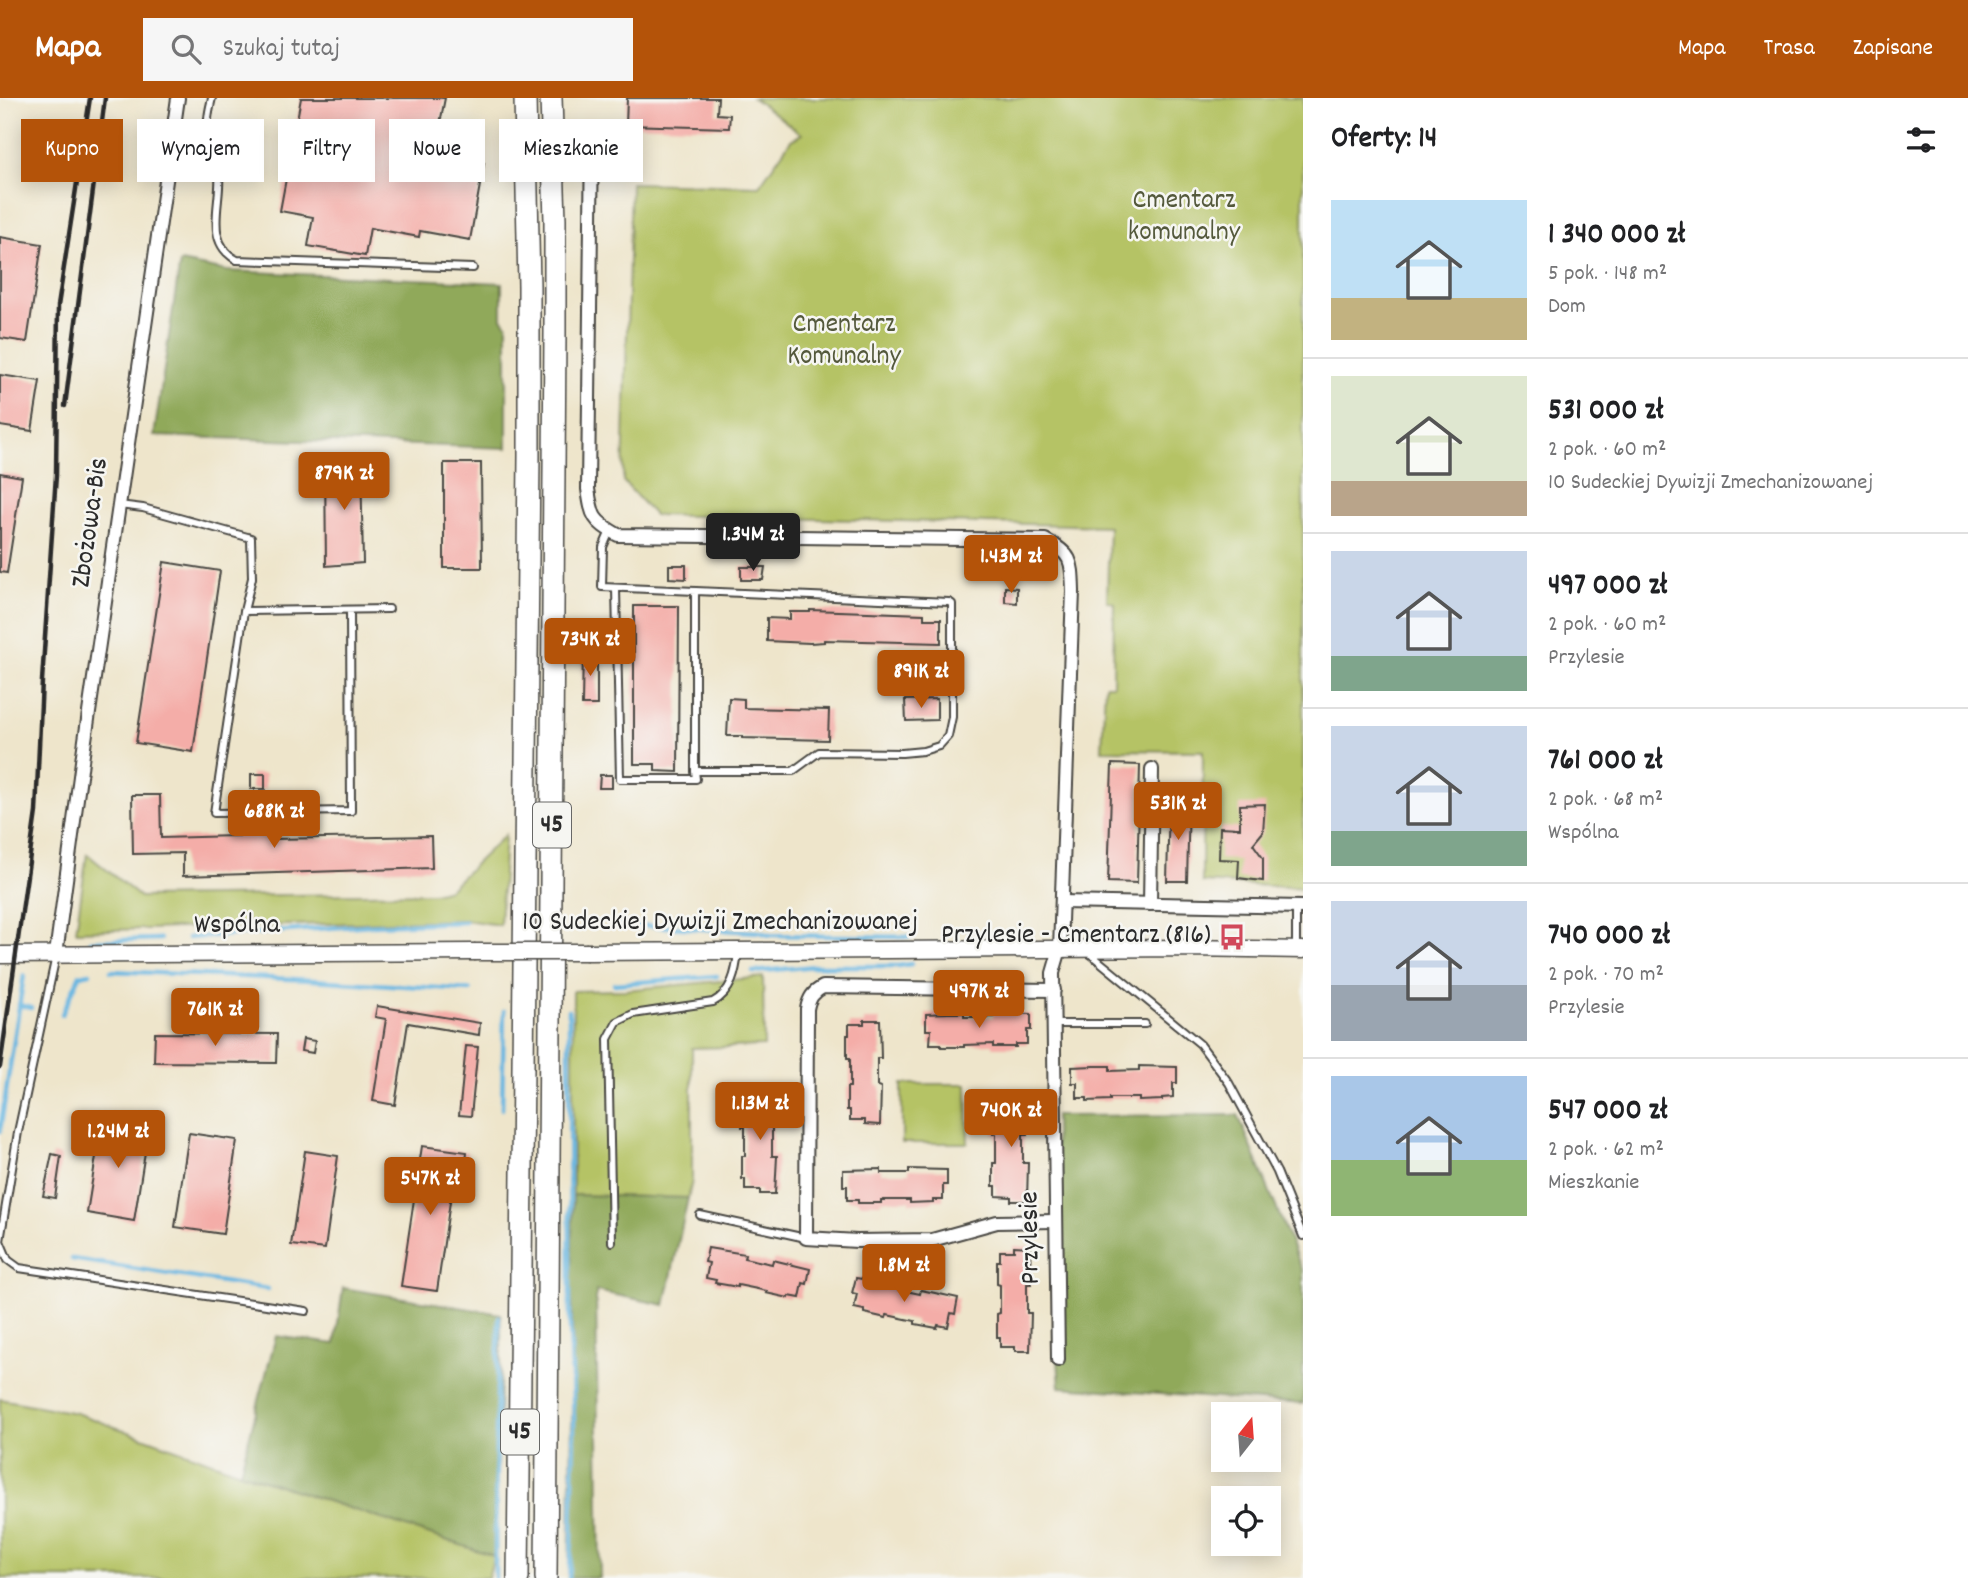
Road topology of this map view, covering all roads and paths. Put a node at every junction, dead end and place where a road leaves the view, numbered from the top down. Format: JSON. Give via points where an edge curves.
{"nodes":[{"id":1,"x":178,"y":98,"type":"edge"},
{"id":2,"x":212,"y":98,"type":"edge"},
{"id":3,"x":525,"y":98,"type":"edge"},
{"id":4,"x":551,"y":98,"type":"edge"},
{"id":5,"x":591,"y":182,"type":"edge"},
{"id":6,"x":473,"y":268,"type":"dead end"},
{"id":7,"x":119,"y":505,"type":"junction"},
{"id":8,"x":610,"y":531,"type":"junction"},
{"id":9,"x":616,"y":588,"type":"junction"},
{"id":10,"x":695,"y":592,"type":"junction"},
{"id":11,"x":349,"y":610,"type":"junction"},
{"id":12,"x":389,"y":610,"type":"dead end"},
{"id":13,"x":244,"y":611,"type":"junction"},
{"id":14,"x":1152,"y":769,"type":"dead end"},
{"id":15,"x":695,"y":771,"type":"junction"},
{"id":16,"x":1062,"y":902,"type":"junction"},
{"id":17,"x":1150,"y":904,"type":"junction"},
{"id":18,"x":1300,"y":907,"type":"edge"},
{"id":19,"x":1084,"y":948,"type":"junction"},
{"id":20,"x":1060,"y":949,"type":"junction"},
{"id":21,"x":738,"y":950,"type":"junction"},
{"id":22,"x":1300,"y":950,"type":"edge"},
{"id":23,"x":474,"y":952,"type":"joint"},
{"id":24,"x":56,"y":954,"type":"junction"},
{"id":25,"x":0,"y":955,"type":"edge"},
{"id":26,"x":1054,"y":990,"type":"junction"},
{"id":27,"x":1054,"y":1024,"type":"junction"},
{"id":28,"x":1145,"y":1024,"type":"dead end"},
{"id":29,"x":700,"y":1215,"type":"dead end"},
{"id":30,"x":1056,"y":1221,"type":"junction"},
{"id":31,"x":1303,"y":1236,"type":"edge"},
{"id":32,"x":806,"y":1238,"type":"junction"},
{"id":33,"x":612,"y":1242,"type":"dead end"},
{"id":34,"x":306,"y":1311,"type":"dead end"},
{"id":35,"x":1058,"y":1360,"type":"dead end"},
{"id":36,"x":518,"y":1578,"type":"edge"},
{"id":37,"x":546,"y":1578,"type":"edge"}],
"edges":[{"from":1,"to":7,"type":"street","name":"Zbożowa-Bis"},
{"from":2,"to":6,"type":"lane","via":[[207,124],[219,174],[217,236],[230,256],[237,260]]},
{"from":3,"to":36,"type":"main road","number":"45","via":[[529,456]]},
{"from":4,"to":37,"type":"main road","number":"45","via":[[555,332]]},
{"from":5,"to":8,"type":"street","via":[[588,489],[596,521]]},
{"from":7,"to":13,"type":"lane","via":[[251,538],[252,578]]},
{"from":7,"to":24,"type":"street","name":"Zbożowa-Bis"},
{"from":8,"to":9,"type":"lane","via":[[603,547],[603,587]]},
{"from":8,"to":16,"type":"street","name":"Przylesie","via":[[618,536],[1045,540],[1061,548],[1072,563],[1073,591]]},
{"from":9,"to":10,"type":"lane"},
{"from":9,"to":15,"type":"lane","via":[[621,779],[696,779]]},
{"from":10,"to":15,"type":"lane"},
{"from":10,"to":15,"type":"lane","via":[[952,604],[952,717],[948,736],[939,746],[902,753],[819,752],[793,771]]},
{"from":11,"to":12,"type":"lane"},
{"from":11,"to":13,"type":"lane"},
{"from":11,"to":13,"type":"lane","via":[[351,811],[214,813]]},
{"from":14,"to":17,"type":"street"},
{"from":16,"to":17,"type":"street"},
{"from":16,"to":20,"type":"street","name":"Przylesie"},
{"from":17,"to":18,"type":"street"},
{"from":18,"to":22,"type":"lane"},
{"from":19,"to":20,"type":"street","name":"10 Sudeckiej Dywizji Zmechanizowanej"},
{"from":19,"to":22,"type":"street","name":"10 Sudeckiej Dywizji Zmechanizowanej"},
{"from":19,"to":31,"type":"lane","via":[[1208,1054],[1277,1172]]},
{"from":20,"to":21,"type":"street","name":"10 Sudeckiej Dywizji Zmechanizowanej"},
{"from":20,"to":26,"type":"street","name":"Przylesie"},
{"from":21,"to":23,"type":"street","name":"10 Sudeckiej Dywizji Zmechanizowanej","bridge":true},
{"from":21,"to":33,"type":"lane","via":[[737,966],[723,997],[633,1014],[617,1022],[608,1039]]},
{"from":23,"to":24,"type":"street","name":"Wspólna"},
{"from":24,"to":25,"type":"street","name":"Wspólna"},
{"from":24,"to":34,"type":"lane","via":[[0,1241],[8,1260],[19,1268]]},
{"from":26,"to":27,"type":"street","name":"Przylesie"},
{"from":26,"to":32,"type":"street","via":[[816,991],[807,1009]]},
{"from":27,"to":28,"type":"lane"},
{"from":27,"to":30,"type":"street","name":"Przylesie"},
{"from":29,"to":32,"type":"lane"},
{"from":30,"to":32,"type":"street","via":[[997,1223],[932,1240]]},
{"from":30,"to":35,"type":"street","name":"Przylesie"}]}
